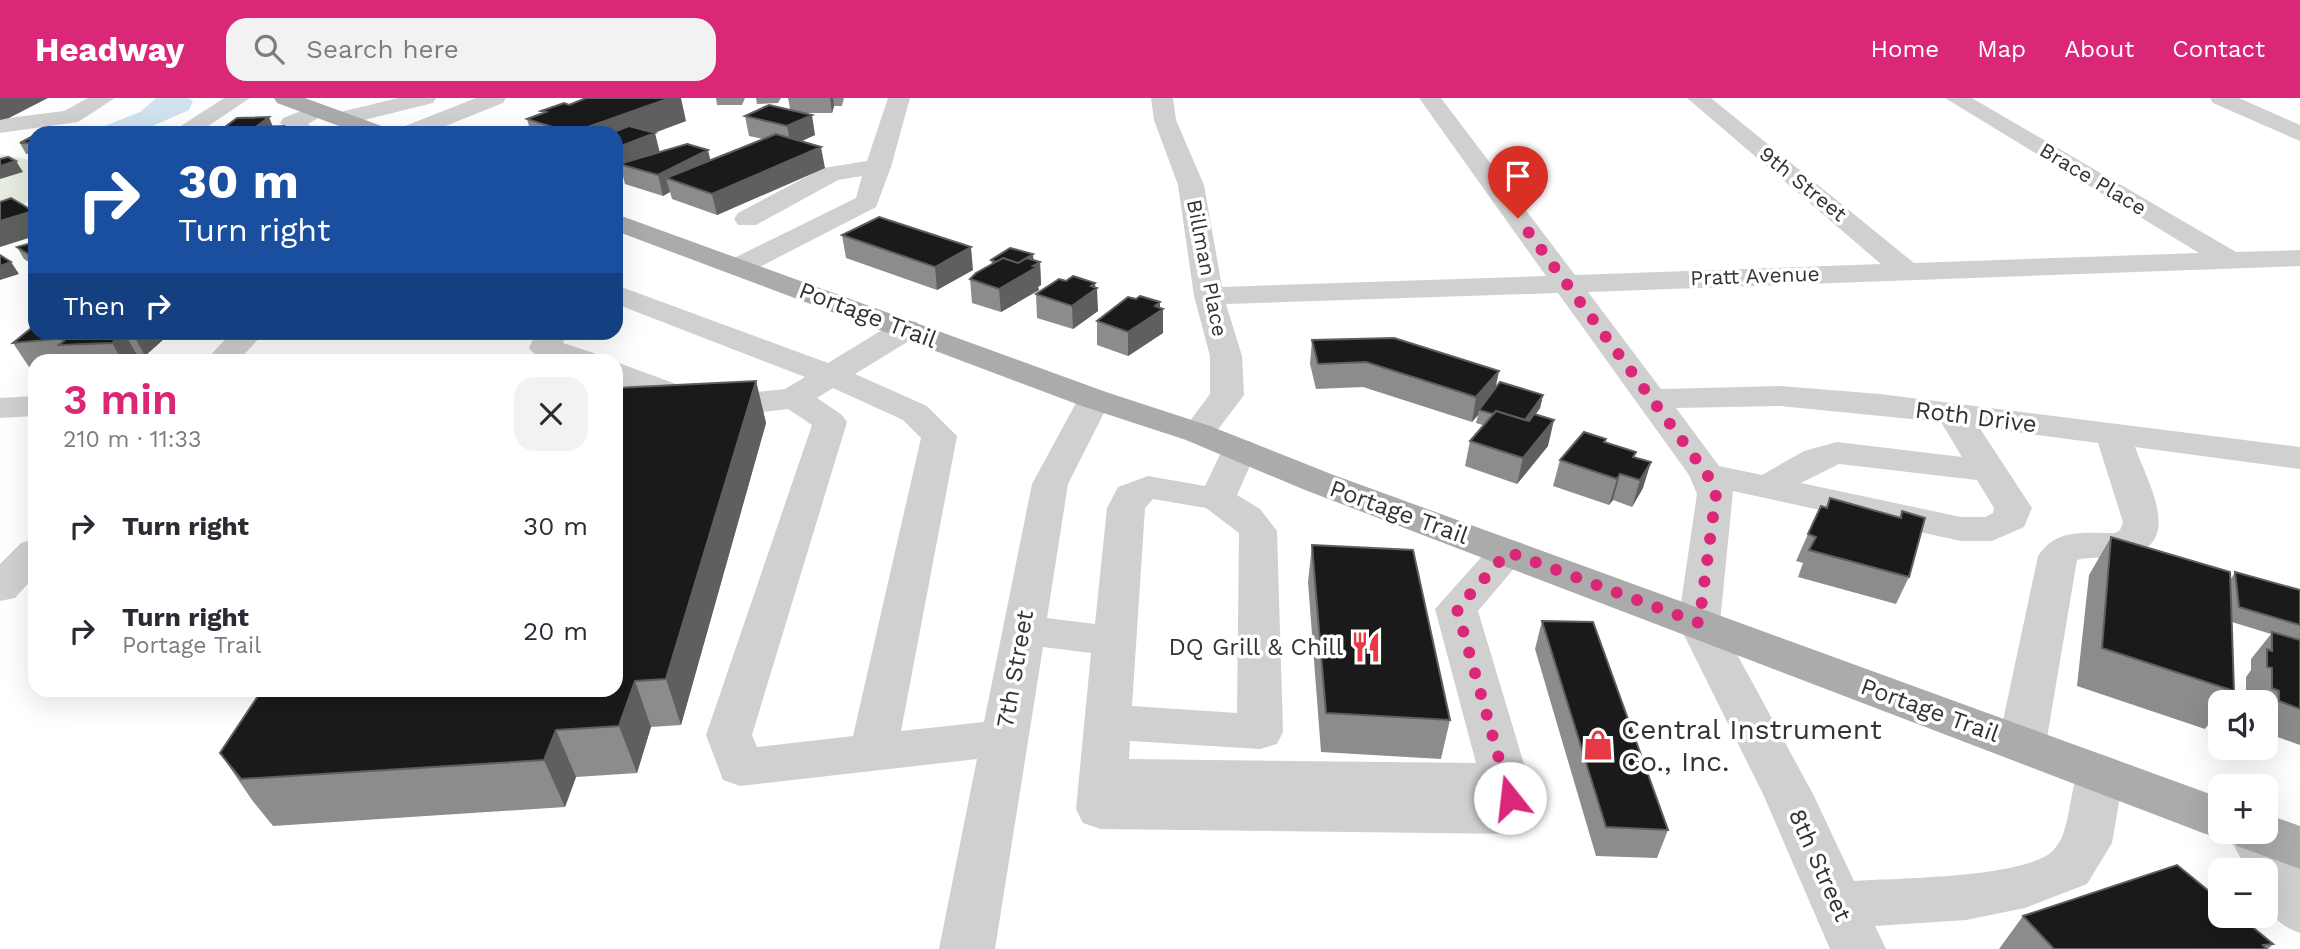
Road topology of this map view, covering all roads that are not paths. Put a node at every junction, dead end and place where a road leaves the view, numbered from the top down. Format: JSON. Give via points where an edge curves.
{"nodes":[{"id":1,"x":104,"y":98,"type":"edge"},
{"id":2,"x":239,"y":98,"type":"edge"},
{"id":3,"x":285,"y":98,"type":"edge"},
{"id":4,"x":425,"y":98,"type":"edge"},
{"id":5,"x":495,"y":98,"type":"edge"},
{"id":6,"x":899,"y":98,"type":"edge"},
{"id":7,"x":1162,"y":98,"type":"edge"},
{"id":8,"x":1430,"y":98,"type":"edge"},
{"id":9,"x":1698,"y":98,"type":"edge"},
{"id":10,"x":1956,"y":98,"type":"edge"},
{"id":11,"x":2221,"y":98,"type":"edge"},
{"id":12,"x":329,"y":115,"type":"junction"},
{"id":13,"x":0,"y":126,"type":"edge"},
{"id":14,"x":193,"y":126,"type":"edge"},
{"id":15,"x":296,"y":126,"type":"edge"},
{"id":16,"x":360,"y":126,"type":"edge"},
{"id":17,"x":425,"y":126,"type":"edge"},
{"id":18,"x":2300,"y":134,"type":"edge"},
{"id":19,"x":878,"y":167,"type":"junction"},
{"id":20,"x":747,"y":219,"type":"dead end"},
{"id":21,"x":623,"y":224,"type":"edge"},
{"id":22,"x":2300,"y":258,"type":"edge"},
{"id":23,"x":2230,"y":260,"type":"junction"},
{"id":24,"x":740,"y":266,"type":"junction"},
{"id":25,"x":1906,"y":271,"type":"junction"},
{"id":26,"x":1567,"y":285,"type":"junction"},
{"id":27,"x":1209,"y":296,"type":"junction"},
{"id":28,"x":623,"y":297,"type":"edge"},
{"id":29,"x":906,"y":329,"type":"junction"},
{"id":30,"x":242,"y":340,"type":"edge"},
{"id":31,"x":548,"y":340,"type":"edge"},
{"id":32,"x":228,"y":354,"type":"edge"},
{"id":33,"x":564,"y":354,"type":"edge"},
{"id":34,"x":623,"y":375,"type":"edge"},
{"id":35,"x":830,"y":375,"type":"junction"},
{"id":36,"x":794,"y":398,"type":"junction"},
{"id":37,"x":1094,"y":399,"type":"junction"},
{"id":38,"x":1651,"y":399,"type":"junction"},
{"id":39,"x":28,"y":406,"type":"edge"},
{"id":40,"x":0,"y":408,"type":"edge"},
{"id":41,"x":1953,"y":414,"type":"junction"},
{"id":42,"x":1198,"y":433,"type":"junction"},
{"id":43,"x":2113,"y":434,"type":"junction"},
{"id":44,"x":1239,"y":450,"type":"junction"},
{"id":45,"x":2300,"y":458,"type":"edge"},
{"id":46,"x":1991,"y":471,"type":"junction"},
{"id":47,"x":1707,"y":474,"type":"junction"},
{"id":48,"x":1767,"y":487,"type":"junction"},
{"id":49,"x":1217,"y":499,"type":"junction"},
{"id":50,"x":1508,"y":552,"type":"junction"},
{"id":51,"x":28,"y":559,"type":"edge"},
{"id":52,"x":0,"y":588,"type":"edge"},
{"id":53,"x":1699,"y":623,"type":"junction"},
{"id":54,"x":1022,"y":630,"type":"junction"},
{"id":55,"x":1114,"y":644,"type":"junction"},
{"id":56,"x":1107,"y":722,"type":"junction"},
{"id":57,"x":1003,"y":738,"type":"junction"},
{"id":58,"x":2022,"y":744,"type":"junction"},
{"id":59,"x":873,"y":753,"type":"junction"},
{"id":60,"x":2100,"y":774,"type":"junction"},
{"id":61,"x":2208,"y":813,"type":"edge"},
{"id":62,"x":2278,"y":840,"type":"edge"},
{"id":63,"x":2261,"y":844,"type":"edge"},
{"id":64,"x":2300,"y":848,"type":"edge"},
{"id":65,"x":2300,"y":910,"type":"edge"},
{"id":66,"x":1848,"y":927,"type":"edge"},
{"id":67,"x":967,"y":949,"type":"edge"}],
"edges":[{"from":1,"to":13,"type":"street","via":[[69,117]]},
{"from":2,"to":14,"type":"street"},
{"from":3,"to":12,"type":"main road"},
{"from":4,"to":12,"type":"street"},
{"from":5,"to":17,"type":"street"},
{"from":6,"to":19,"type":"street"},
{"from":7,"to":27,"type":"street","name":"Billman Place","via":[[1165,120],[1191,185]]},
{"from":8,"to":26,"type":"street"},
{"from":9,"to":25,"type":"street","name":"9th Street"},
{"from":10,"to":23,"type":"street","name":"Brace Place"},
{"from":11,"to":18,"type":"street"},
{"from":12,"to":15,"type":"street","via":[[291,123]]},
{"from":12,"to":16,"type":"main road"},
{"from":19,"to":20,"type":"street","via":[[832,173]]},
{"from":19,"to":24,"type":"street","via":[[867,202]]},
{"from":21,"to":24,"type":"main road","name":"Portage Trail"},
{"from":22,"to":23,"type":"street","name":"Pratt Avenue"},
{"from":23,"to":25,"type":"street","name":"Pratt Avenue"},
{"from":24,"to":29,"type":"main road","name":"Portage Trail"},
{"from":25,"to":26,"type":"street","name":"Pratt Avenue"},
{"from":26,"to":27,"type":"street","name":"Pratt Avenue"},
{"from":26,"to":38,"type":"street"},
{"from":27,"to":42,"type":"street","name":"Billman Place","via":[[1226,356],[1227,394]]},
{"from":28,"to":35,"type":"street"},
{"from":29,"to":35,"type":"street"},
{"from":29,"to":37,"type":"main road","name":"Portage Trail"},
{"from":30,"to":32,"type":"street"},
{"from":31,"to":33,"type":"street","via":[[545,348]]},
{"from":34,"to":36,"type":"street","via":[[709,408]]},
{"from":35,"to":36,"type":"street"},
{"from":35,"to":59,"type":"street","via":[[915,413],[939,436]]},
{"from":36,"to":59,"type":"street","via":[[830,422],[729,735],[740,767]]},
{"from":37,"to":42,"type":"main road","name":"Portage Trail"},
{"from":37,"to":54,"type":"street","name":"7th Street","via":[[1049,484]]},
{"from":38,"to":41,"type":"street","name":"Roth Drive","via":[[1780,396]]},
{"from":38,"to":47,"type":"street"},
{"from":39,"to":40,"type":"street"},
{"from":41,"to":43,"type":"street","name":"Roth Drive"},
{"from":41,"to":46,"type":"street"},
{"from":42,"to":44,"type":"main road","name":"Portage Trail"},
{"from":43,"to":45,"type":"street","name":"Roth Drive"},
{"from":43,"to":58,"type":"street","via":[[2142,522],[2138,537],[2121,545],[2068,546],[2058,556]]},
{"from":44,"to":49,"type":"street"},
{"from":44,"to":50,"type":"main road","name":"Portage Trail"},
{"from":46,"to":48,"type":"street","via":[[1837,453]]},
{"from":46,"to":48,"type":"street","via":[[2013,508],[2010,519],[1992,528],[1961,529]]},
{"from":47,"to":48,"type":"street"},
{"from":47,"to":53,"type":"street","via":[[1716,494]]},
{"from":49,"to":55,"type":"street","via":[[1149,487],[1131,495]]},
{"from":49,"to":56,"type":"street","via":[[1246,517],[1258,531],[1260,732]]},
{"from":50,"to":53,"type":"main road","name":"Portage Trail"},
{"from":50,"to":56,"type":"street","via":[[1457,609],[1506,782],[1102,778]]},
{"from":51,"to":52,"type":"street"},
{"from":53,"to":58,"type":"main road","name":"Portage Trail"},
{"from":53,"to":66,"type":"street","name":"8th Street","via":[[1788,794]]},
{"from":54,"to":55,"type":"street"},
{"from":54,"to":57,"type":"street","name":"7th Street"},
{"from":55,"to":56,"type":"street"},
{"from":57,"to":59,"type":"street"},
{"from":57,"to":67,"type":"street","name":"7th Street"},
{"from":58,"to":60,"type":"main road","name":"Portage Trail"},
{"from":60,"to":61,"type":"main road","name":"Portage Trail"},
{"from":60,"to":66,"type":"street","via":[[2086,843],[2069,869],[2025,886]]},
{"from":62,"to":64,"type":"main road"},
{"from":63,"to":65,"type":"street"}]}
